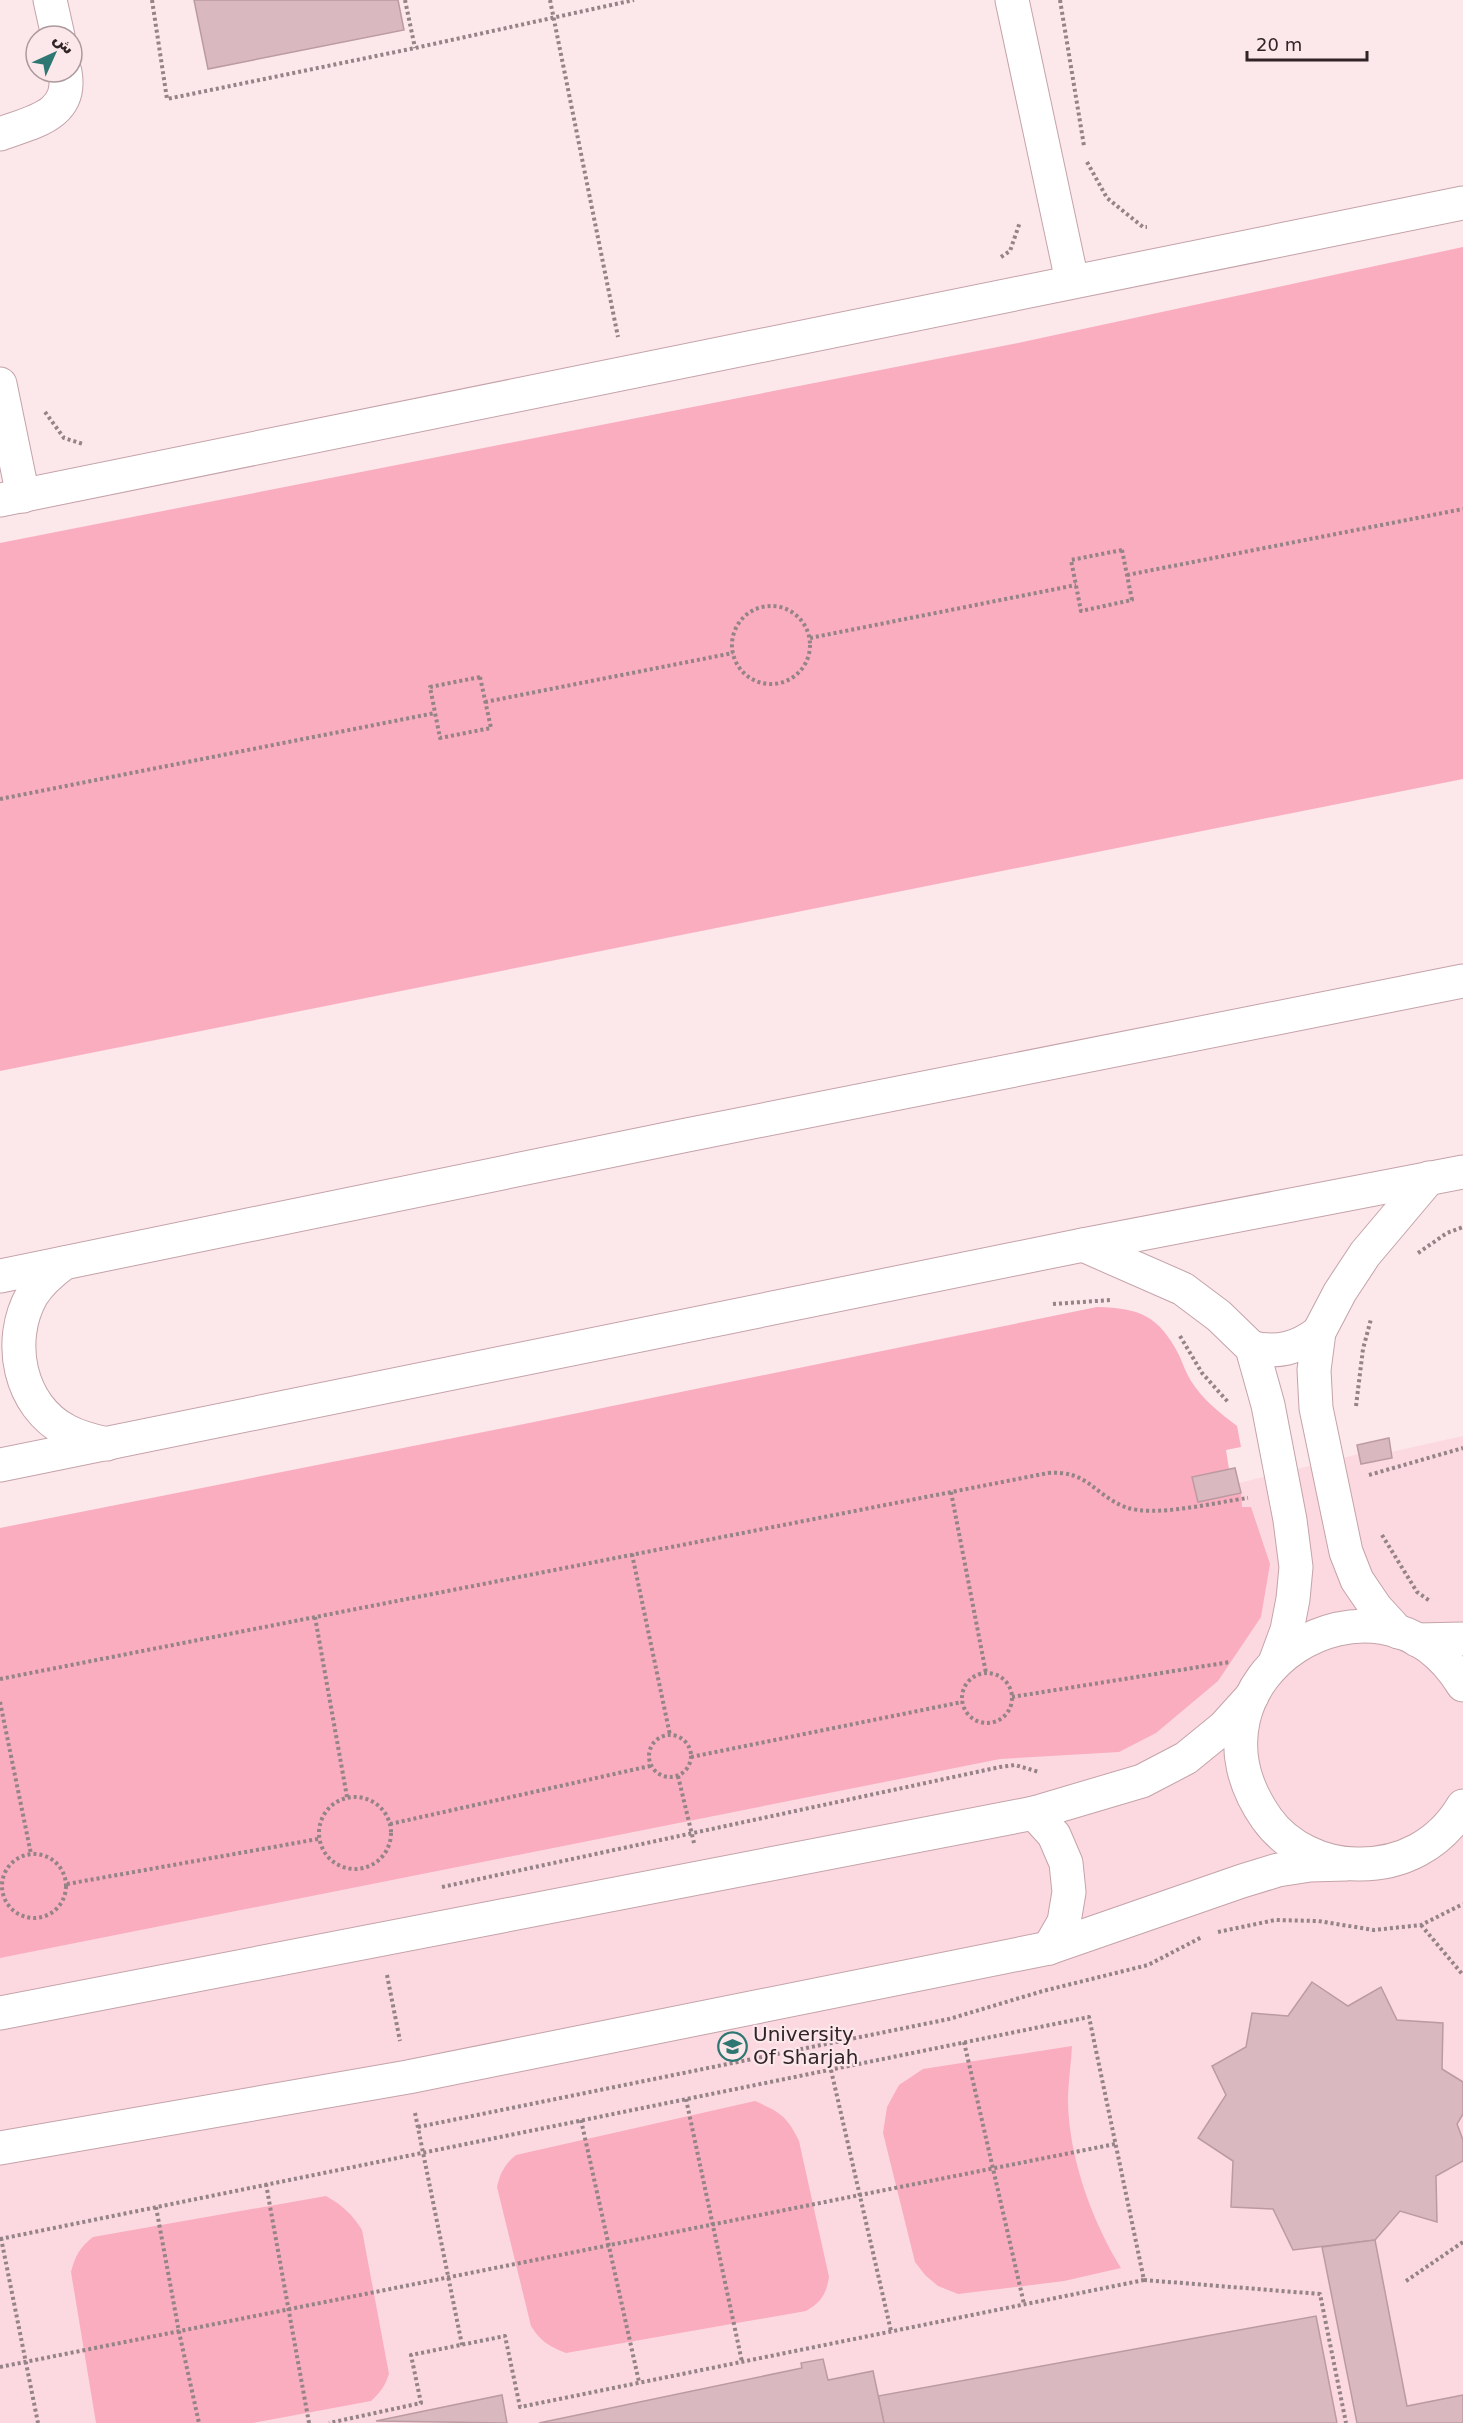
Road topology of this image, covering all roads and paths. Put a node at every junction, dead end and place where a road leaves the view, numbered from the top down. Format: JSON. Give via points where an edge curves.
{"nodes":[{"id":1,"x":50,"y":0,"type":"edge"},
{"id":2,"x":152,"y":0,"type":"edge"},
{"id":3,"x":405,"y":0,"type":"edge"},
{"id":4,"x":550,"y":0,"type":"edge"},
{"id":5,"x":634,"y":0,"type":"edge"},
{"id":6,"x":1012,"y":0,"type":"edge"},
{"id":7,"x":1060,"y":0,"type":"edge"},
{"id":8,"x":553,"y":17,"type":"junction"},
{"id":9,"x":55,"y":24,"type":"edge"},
{"id":10,"x":415,"y":48,"type":"junction"},
{"id":11,"x":66,"y":84,"type":"edge"},
{"id":12,"x":0,"y":134,"type":"edge"},
{"id":13,"x":1085,"y":150,"type":"dead end"},
{"id":14,"x":1087,"y":161,"type":"dead end"},
{"id":15,"x":1463,"y":203,"type":"edge"},
{"id":16,"x":1023,"y":214,"type":"dead end"},
{"id":17,"x":1153,"y":227,"type":"dead end"},
{"id":18,"x":992,"y":264,"type":"dead end"},
{"id":19,"x":1072,"y":281,"type":"junction"},
{"id":20,"x":620,"y":344,"type":"dead end"},
{"id":21,"x":0,"y":384,"type":"edge"},
{"id":22,"x":45,"y":411,"type":"dead end"},
{"id":23,"x":92,"y":446,"type":"dead end"},
{"id":24,"x":12,"y":498,"type":"edge"},
{"id":25,"x":1463,"y":509,"type":"edge"},
{"id":26,"x":1127,"y":575,"type":"junction"},
{"id":27,"x":1076,"y":585,"type":"junction"},
{"id":28,"x":810,"y":638,"type":"junction"},
{"id":29,"x":733,"y":653,"type":"junction"},
{"id":30,"x":485,"y":702,"type":"junction"},
{"id":31,"x":435,"y":713,"type":"junction"},
{"id":32,"x":0,"y":799,"type":"edge"},
{"id":33,"x":1463,"y":981,"type":"edge"},
{"id":34,"x":1463,"y":1172,"type":"edge"},
{"id":35,"x":1428,"y":1178,"type":"junction"},
{"id":36,"x":1463,"y":1227,"type":"edge"},
{"id":37,"x":1083,"y":1245,"type":"junction"},
{"id":38,"x":1414,"y":1256,"type":"dead end"},
{"id":39,"x":64,"y":1263,"type":"junction"},
{"id":40,"x":0,"y":1276,"type":"edge"},
{"id":41,"x":1117,"y":1301,"type":"dead end"},
{"id":42,"x":1053,"y":1304,"type":"dead end"},
{"id":43,"x":1373,"y":1309,"type":"dead end"},
{"id":44,"x":1319,"y":1332,"type":"junction"},
{"id":45,"x":1179,"y":1334,"type":"dead end"},
{"id":46,"x":1252,"y":1348,"type":"junction"},
{"id":47,"x":1233,"y":1407,"type":"dead end"},
{"id":48,"x":1355,"y":1413,"type":"dead end"},
{"id":49,"x":107,"y":1444,"type":"junction"},
{"id":50,"x":1463,"y":1448,"type":"edge"},
{"id":51,"x":0,"y":1466,"type":"edge"},
{"id":52,"x":1367,"y":1475,"type":"dead end"},
{"id":53,"x":951,"y":1492,"type":"junction"},
{"id":54,"x":1257,"y":1496,"type":"dead end"},
{"id":55,"x":1336,"y":1508,"type":"junction"},
{"id":56,"x":1290,"y":1520,"type":"junction"},
{"id":57,"x":1378,"y":1529,"type":"dead end"},
{"id":58,"x":632,"y":1554,"type":"junction"},
{"id":59,"x":1435,"y":1603,"type":"dead end"},
{"id":60,"x":315,"y":1617,"type":"junction"},
{"id":61,"x":1407,"y":1636,"type":"junction"},
{"id":62,"x":1463,"y":1639,"type":"edge"},
{"id":63,"x":1276,"y":1660,"type":"junction"},
{"id":64,"x":1233,"y":1661,"type":"dead end"},
{"id":65,"x":986,"y":1673,"type":"junction"},
{"id":66,"x":0,"y":1678,"type":"edge"},
{"id":67,"x":1463,"y":1685,"type":"edge"},
{"id":68,"x":1252,"y":1696,"type":"junction"},
{"id":69,"x":1012,"y":1697,"type":"junction"},
{"id":70,"x":0,"y":1702,"type":"edge"},
{"id":71,"x":962,"y":1702,"type":"junction"},
{"id":72,"x":670,"y":1735,"type":"junction"},
{"id":73,"x":691,"y":1757,"type":"junction"},
{"id":74,"x":650,"y":1766,"type":"junction"},
{"id":75,"x":1045,"y":1774,"type":"dead end"},
{"id":76,"x":678,"y":1776,"type":"junction"},
{"id":77,"x":347,"y":1797,"type":"junction"},
{"id":78,"x":1463,"y":1806,"type":"edge"},
{"id":79,"x":1034,"y":1813,"type":"junction"},
{"id":80,"x":390,"y":1824,"type":"junction"},
{"id":81,"x":692,"y":1832,"type":"junction"},
{"id":82,"x":318,"y":1839,"type":"junction"},
{"id":83,"x":31,"y":1854,"type":"junction"},
{"id":84,"x":1346,"y":1864,"type":"junction"},
{"id":85,"x":702,"y":1877,"type":"junction"},
{"id":86,"x":67,"y":1884,"type":"junction"},
{"id":87,"x":441,"y":1887,"type":"dead end"},
{"id":88,"x":2,"y":1900,"type":"edge"},
{"id":89,"x":1463,"y":1904,"type":"edge"},
{"id":90,"x":1421,"y":1925,"type":"junction"},
{"id":91,"x":379,"y":1939,"type":"junction"},
{"id":92,"x":1049,"y":1948,"type":"junction"},
{"id":93,"x":1463,"y":1975,"type":"edge"},
{"id":94,"x":0,"y":2013,"type":"edge"},
{"id":95,"x":964,"y":2042,"type":"junction"},
{"id":96,"x":831,"y":2070,"type":"junction"},
{"id":97,"x":408,"y":2077,"type":"junction"},
{"id":98,"x":686,"y":2099,"type":"junction"},
{"id":99,"x":581,"y":2120,"type":"junction"},
{"id":100,"x":418,"y":2127,"type":"junction"},
{"id":101,"x":1115,"y":2144,"type":"junction"},
{"id":102,"x":0,"y":2148,"type":"edge"},
{"id":103,"x":423,"y":2153,"type":"junction"},
{"id":104,"x":993,"y":2169,"type":"junction"},
{"id":105,"x":266,"y":2184,"type":"junction"},
{"id":106,"x":859,"y":2195,"type":"junction"},
{"id":107,"x":156,"y":2207,"type":"junction"},
{"id":108,"x":713,"y":2225,"type":"junction"},
{"id":109,"x":0,"y":2239,"type":"edge"},
{"id":110,"x":1463,"y":2242,"type":"edge"},
{"id":111,"x":609,"y":2246,"type":"junction"},
{"id":112,"x":449,"y":2277,"type":"junction"},
{"id":113,"x":1144,"y":2280,"type":"junction"},
{"id":114,"x":1406,"y":2281,"type":"dead end"},
{"id":115,"x":1024,"y":2304,"type":"junction"},
{"id":116,"x":290,"y":2309,"type":"junction"},
{"id":117,"x":891,"y":2331,"type":"junction"},
{"id":118,"x":179,"y":2332,"type":"junction"},
{"id":119,"x":462,"y":2345,"type":"junction"},
{"id":120,"x":27,"y":2362,"type":"junction"},
{"id":121,"x":742,"y":2362,"type":"junction"},
{"id":122,"x":0,"y":2367,"type":"edge"},
{"id":123,"x":639,"y":2382,"type":"junction"},
{"id":124,"x":38,"y":2423,"type":"edge"},
{"id":125,"x":199,"y":2423,"type":"edge"},
{"id":126,"x":309,"y":2423,"type":"edge"},
{"id":127,"x":329,"y":2423,"type":"edge"},
{"id":128,"x":1346,"y":2423,"type":"edge"}],
"edges":[{"from":1,"to":9,"type":"street"},
{"from":2,"to":10,"type":"path","via":[[167,99]]},
{"from":3,"to":10,"type":"path"},
{"from":4,"to":8,"type":"path"},
{"from":5,"to":8,"type":"path"},
{"from":6,"to":19,"type":"street"},
{"from":7,"to":13,"type":"path"},
{"from":8,"to":10,"type":"path"},
{"from":8,"to":20,"type":"path"},
{"from":11,"to":12,"type":"street","via":[[59,106],[48,116]]},
{"from":14,"to":17,"type":"path","via":[[1107,198],[1143,227]]},
{"from":15,"to":19,"type":"street"},
{"from":16,"to":18,"type":"path","via":[[1010,250]]},
{"from":19,"to":24,"type":"street"},
{"from":21,"to":24,"type":"street"},
{"from":22,"to":23,"type":"path","via":[[64,438]]},
{"from":25,"to":26,"type":"path"},
{"from":26,"to":27,"type":"path","via":[[1122,550],[1071,560]]},
{"from":26,"to":27,"type":"path","via":[[1132,600],[1081,611]]},
{"from":27,"to":28,"type":"path"},
{"from":28,"to":29,"type":"path","via":[[803,667],[791,680],[779,684],[755,681],[737,664]]},
{"from":28,"to":29,"type":"path","via":[[806,626],[788,609],[763,606],[742,618],[735,629]]},
{"from":29,"to":30,"type":"path"},
{"from":30,"to":31,"type":"path","via":[[480,677],[430,687]]},
{"from":30,"to":31,"type":"path","via":[[491,728],[440,738]]},
{"from":31,"to":32,"type":"path"},
{"from":33,"to":39,"type":"street"},
{"from":34,"to":35,"type":"street"},
{"from":35,"to":37,"type":"street"},
{"from":35,"to":44,"type":"street","via":[[1365,1254]]},
{"from":36,"to":38,"type":"path"},
{"from":37,"to":46,"type":"street","via":[[1183,1289]]},
{"from":37,"to":49,"type":"street"},
{"from":39,"to":40,"type":"street"},
{"from":39,"to":49,"type":"street","via":[[46,1277],[23,1314],[18,1358],[33,1399],[48,1416],[86,1440]]},
{"from":41,"to":42,"type":"path"},
{"from":43,"to":48,"type":"path","via":[[1363,1348]]},
{"from":44,"to":46,"type":"street","via":[[1288,1350]]},
{"from":44,"to":55,"type":"street","via":[[1314,1388]]},
{"from":45,"to":47,"type":"path","via":[[1202,1373]]},
{"from":46,"to":56,"type":"street","via":[[1268,1405]]},
{"from":49,"to":51,"type":"street"},
{"from":50,"to":52,"type":"path"},
{"from":53,"to":54,"type":"path","via":[[1063,1472],[1078,1475],[1125,1507],[1149,1512]]},
{"from":53,"to":58,"type":"path"},
{"from":53,"to":65,"type":"path"},
{"from":55,"to":56,"type":"street"},
{"from":55,"to":61,"type":"street","via":[[1357,1580],[1376,1608]]},
{"from":56,"to":63,"type":"street","via":[[1296,1567],[1293,1599]]},
{"from":57,"to":59,"type":"path","via":[[1417,1592]]},
{"from":58,"to":60,"type":"path"},
{"from":58,"to":72,"type":"path"},
{"from":60,"to":66,"type":"path"},
{"from":60,"to":77,"type":"path"},
{"from":61,"to":62,"type":"street"},
{"from":61,"to":63,"type":"street","via":[[1372,1626],[1345,1627],[1296,1644]]},
{"from":61,"to":67,"type":"street","via":[[1438,1654]]},
{"from":63,"to":68,"type":"street"},
{"from":64,"to":69,"type":"path"},
{"from":65,"to":69,"type":"path","via":[[1004,1680]]},
{"from":65,"to":71,"type":"path","via":[[967,1682]]},
{"from":68,"to":79,"type":"street","via":[[1224,1727],[1186,1758],[1142,1781]]},
{"from":68,"to":84,"type":"street","via":[[1243,1722],[1241,1750],[1245,1778],[1256,1803],[1294,1845]]},
{"from":69,"to":71,"type":"path","via":[[1009,1710],[989,1723],[977,1721]]},
{"from":70,"to":83,"type":"path"},
{"from":71,"to":73,"type":"path"},
{"from":72,"to":73,"type":"path","via":[[685,1742]]},
{"from":72,"to":74,"type":"path","via":[[652,1745]]},
{"from":73,"to":76,"type":"path","via":[[688,1768]]},
{"from":74,"to":76,"type":"path","via":[[668,1778]]},
{"from":74,"to":80,"type":"path"},
{"from":75,"to":81,"type":"path","via":[[1015,1765],[1000,1767]]},
{"from":76,"to":81,"type":"path"},
{"from":77,"to":80,"type":"path","via":[[374,1802],[385,1811]]},
{"from":77,"to":82,"type":"path","via":[[325,1812]]},
{"from":78,"to":84,"type":"street","via":[[1434,1841],[1407,1857],[1377,1864]]},
{"from":79,"to":85,"type":"street"},
{"from":79,"to":92,"type":"street","via":[[1053,1835],[1066,1863],[1070,1892],[1064,1922]]},
{"from":80,"to":82,"type":"path","via":[[392,1838],[387,1853],[363,1869],[348,1869],[334,1863],[323,1852]]},
{"from":81,"to":85,"type":"path"},
{"from":81,"to":87,"type":"path"},
{"from":82,"to":86,"type":"path"},
{"from":83,"to":86,"type":"path","via":[[51,1858],[64,1873]]},
{"from":83,"to":88,"type":"path","via":[[19,1857],[3,1875]]},
{"from":84,"to":92,"type":"street","via":[[1278,1870]]},
{"from":85,"to":91,"type":"street"},
{"from":86,"to":88,"type":"path","via":[[58,1908],[36,1919],[23,1917]]},
{"from":89,"to":90,"type":"path"},
{"from":90,"to":93,"type":"path"},
{"from":90,"to":100,"type":"path","via":[[1374,1930],[1275,1920],[1208,1934],[1148,1965],[957,2017]]},
{"from":91,"to":94,"type":"street"},
{"from":91,"to":97,"type":"path"},
{"from":92,"to":97,"type":"street"},
{"from":95,"to":96,"type":"path"},
{"from":95,"to":101,"type":"path","via":[[1089,2018]]},
{"from":95,"to":104,"type":"path"},
{"from":96,"to":98,"type":"path"},
{"from":96,"to":106,"type":"path"},
{"from":97,"to":100,"type":"path"},
{"from":97,"to":102,"type":"street"},
{"from":98,"to":99,"type":"path"},
{"from":98,"to":108,"type":"path"},
{"from":99,"to":103,"type":"path"},
{"from":99,"to":111,"type":"path"},
{"from":100,"to":103,"type":"path"},
{"from":101,"to":104,"type":"path"},
{"from":101,"to":113,"type":"path"},
{"from":103,"to":105,"type":"path"},
{"from":103,"to":112,"type":"path"},
{"from":104,"to":106,"type":"path"},
{"from":104,"to":115,"type":"path"},
{"from":105,"to":107,"type":"path"},
{"from":105,"to":116,"type":"path"},
{"from":106,"to":108,"type":"path"},
{"from":106,"to":117,"type":"path"},
{"from":107,"to":109,"type":"path"},
{"from":107,"to":118,"type":"path"},
{"from":108,"to":111,"type":"path"},
{"from":108,"to":121,"type":"path"},
{"from":109,"to":120,"type":"path"},
{"from":110,"to":114,"type":"path"},
{"from":111,"to":112,"type":"path"},
{"from":111,"to":123,"type":"path"},
{"from":112,"to":116,"type":"path"},
{"from":112,"to":119,"type":"path"},
{"from":113,"to":115,"type":"path"},
{"from":113,"to":128,"type":"path","via":[[1320,2294]]},
{"from":115,"to":117,"type":"path"},
{"from":116,"to":118,"type":"path"},
{"from":116,"to":126,"type":"path"},
{"from":117,"to":121,"type":"path"},
{"from":118,"to":120,"type":"path"},
{"from":118,"to":125,"type":"path"},
{"from":119,"to":123,"type":"path","via":[[505,2336],[520,2407]]},
{"from":119,"to":127,"type":"path","via":[[411,2355],[422,2403]]},
{"from":120,"to":122,"type":"path"},
{"from":120,"to":124,"type":"path"},
{"from":121,"to":123,"type":"path"}]}
